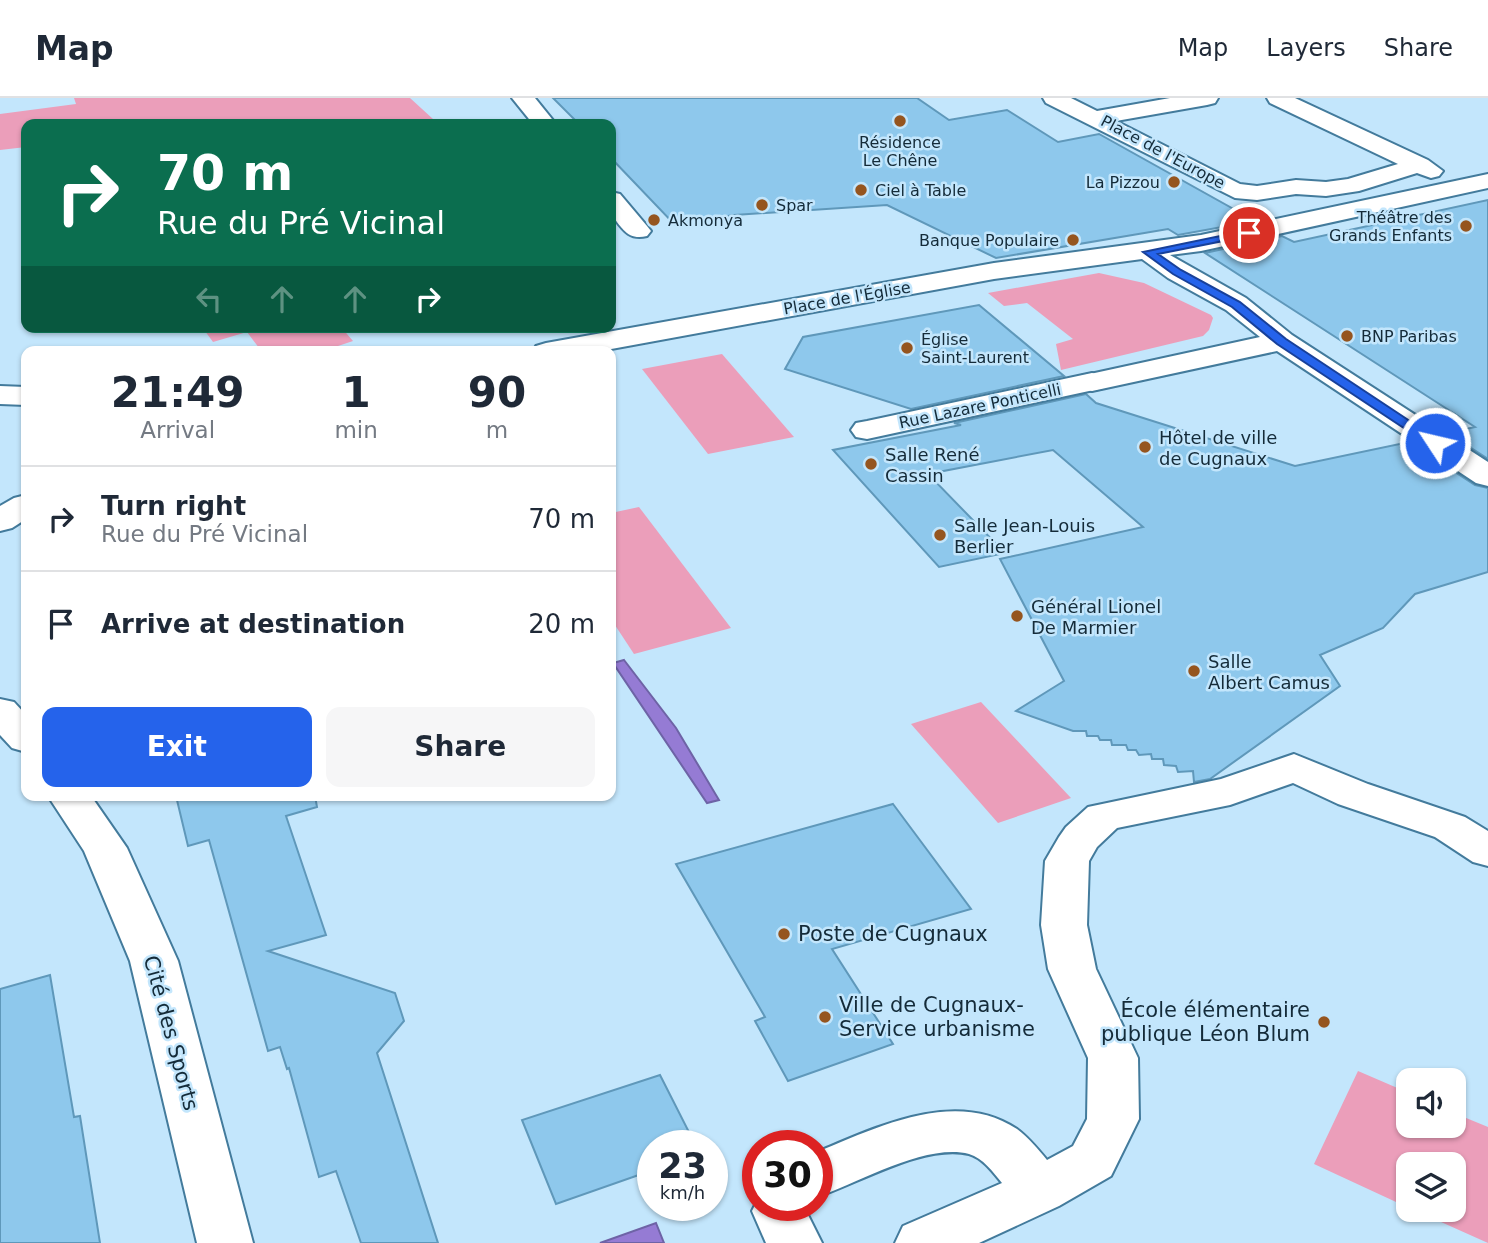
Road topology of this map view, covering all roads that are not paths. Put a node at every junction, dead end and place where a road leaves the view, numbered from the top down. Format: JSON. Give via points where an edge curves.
{"nodes":[{"id":1,"x":523,"y":98,"type":"edge"},
{"id":2,"x":1054,"y":98,"type":"edge"},
{"id":3,"x":1207,"y":98,"type":"edge"},
{"id":4,"x":1278,"y":98,"type":"edge"},
{"id":5,"x":1094,"y":118,"type":"junction"},
{"id":6,"x":541,"y":119,"type":"edge"},
{"id":7,"x":1420,"y":165,"type":"junction"},
{"id":8,"x":1488,"y":181,"type":"edge"},
{"id":9,"x":1462,"y":187,"type":"junction"},
{"id":10,"x":616,"y":205,"type":"edge"},
{"id":11,"x":638,"y":231,"type":"dead end"},
{"id":12,"x":1149,"y":252,"type":"junction"},
{"id":13,"x":1282,"y":341,"type":"junction"},
{"id":14,"x":579,"y":346,"type":"edge"},
{"id":15,"x":0,"y":396,"type":"edge"},
{"id":16,"x":21,"y":396,"type":"edge"},
{"id":17,"x":867,"y":430,"type":"dead end"},
{"id":18,"x":1488,"y":476,"type":"edge"},
{"id":19,"x":21,"y":508,"type":"edge"},
{"id":20,"x":0,"y":521,"type":"edge"},
{"id":21,"x":0,"y":711,"type":"edge"},
{"id":22,"x":21,"y":734,"type":"edge"},
{"id":23,"x":72,"y":801,"type":"edge"},
{"id":24,"x":1488,"y":851,"type":"edge"},
{"id":25,"x":833,"y":1169,"type":"edge"},
{"id":26,"x":1040,"y":1190,"type":"junction"},
{"id":27,"x":784,"y":1221,"type":"edge"},
{"id":28,"x":225,"y":1243,"type":"edge"},
{"id":29,"x":794,"y":1243,"type":"edge"},
{"id":30,"x":923,"y":1243,"type":"edge"}],
"edges":[{"from":1,"to":6,"type":"street"},
{"from":2,"to":5,"type":"street"},
{"from":3,"to":5,"type":"street","name":"Place de l'Europe"},
{"from":4,"to":7,"type":"street"},
{"from":5,"to":7,"type":"street","name":"Place de l'Europe","via":[[1235,191],[1350,187]]},
{"from":7,"to":9,"type":"street"},
{"from":8,"to":9,"type":"street","name":"Place de l'Église"},
{"from":9,"to":12,"type":"street","name":"Place de l'Église"},
{"from":10,"to":11,"type":"street"},
{"from":12,"to":13,"type":"street","via":[[1236,304]]},
{"from":12,"to":14,"type":"street","name":"Place de l'Église","via":[[994,271]]},
{"from":13,"to":17,"type":"street","name":"Rue Lazare Ponticelli"},
{"from":13,"to":18,"type":"street"},
{"from":15,"to":16,"type":"street"},
{"from":19,"to":20,"type":"street"},
{"from":21,"to":22,"type":"street"},
{"from":23,"to":28,"type":"street","name":"Cité des Sports","via":[[104,848],[155,961]]},
{"from":24,"to":26,"type":"street","via":[[1450,827],[1294,767],[1230,791],[1103,817],[1081,836],[1067,862],[1064,925],[1072,970],[1113,1058],[1113,1119],[1092,1161]]},
{"from":25,"to":26,"type":"street","via":[[931,1132],[964,1130],[996,1142]]},
{"from":26,"to":30,"type":"street"},
{"from":27,"to":29,"type":"street"}]}
